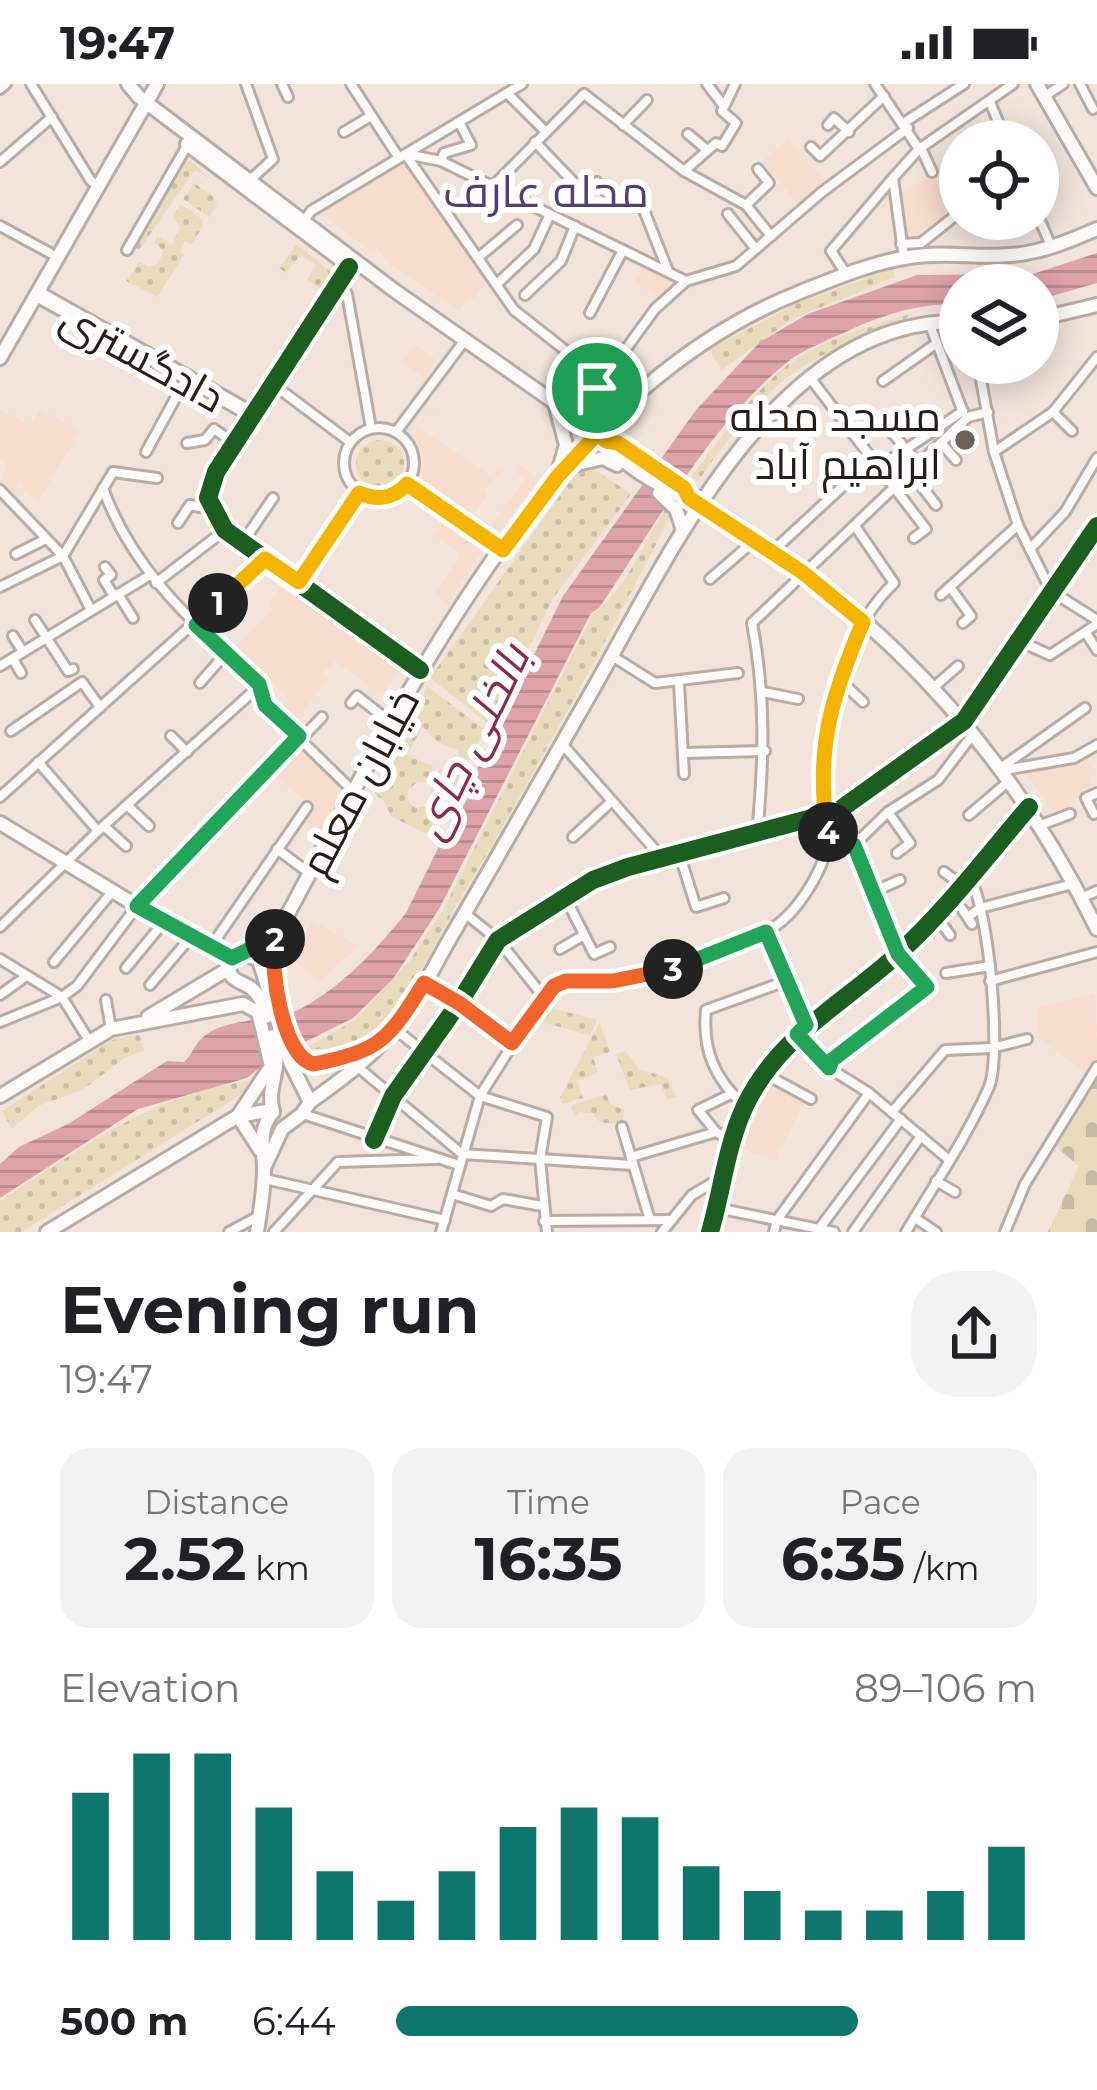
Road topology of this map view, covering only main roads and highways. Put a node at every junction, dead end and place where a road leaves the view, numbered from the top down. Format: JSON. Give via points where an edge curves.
{"nodes":[{"id":1,"x":128,"y":84,"type":"edge"},
{"id":2,"x":157,"y":84,"type":"edge"},
{"id":3,"x":1044,"y":90,"type":"edge"},
{"id":4,"x":141,"y":103,"type":"junction"},
{"id":5,"x":190,"y":141,"type":"junction"},
{"id":6,"x":1097,"y":188,"type":"edge"},
{"id":7,"x":1096,"y":230,"type":"edge"},
{"id":8,"x":355,"y":267,"type":"junction"},
{"id":9,"x":328,"y":301,"type":"junction"},
{"id":10,"x":1097,"y":304,"type":"edge"},
{"id":11,"x":1059,"y":314,"type":"edge"},
{"id":12,"x":939,"y":323,"type":"edge"},
{"id":13,"x":2,"y":349,"type":"edge"},
{"id":14,"x":552,"y":400,"type":"junction"},
{"id":15,"x":602,"y":437,"type":"junction"},
{"id":16,"x":630,"y":463,"type":"junction"},
{"id":17,"x":562,"y":471,"type":"junction"},
{"id":18,"x":685,"y":499,"type":"junction"},
{"id":19,"x":683,"y":530,"type":"junction"},
{"id":20,"x":299,"y":582,"type":"road end"},
{"id":21,"x":0,"y":823,"type":"edge"},
{"id":22,"x":1096,"y":923,"type":"edge"},
{"id":23,"x":276,"y":936,"type":"junction"},
{"id":24,"x":246,"y":952,"type":"junction"},
{"id":25,"x":230,"y":964,"type":"junction"},
{"id":26,"x":261,"y":970,"type":"junction"},
{"id":27,"x":247,"y":985,"type":"junction"},
{"id":28,"x":270,"y":1009,"type":"junction"},
{"id":29,"x":142,"y":1021,"type":"junction"},
{"id":30,"x":376,"y":1048,"type":"junction"},
{"id":31,"x":283,"y":1055,"type":"junction"},
{"id":32,"x":0,"y":1096,"type":"edge"},
{"id":33,"x":272,"y":1111,"type":"junction"},
{"id":34,"x":302,"y":1111,"type":"junction"},
{"id":35,"x":238,"y":1116,"type":"junction"},
{"id":36,"x":260,"y":1150,"type":"junction"},
{"id":37,"x":264,"y":1172,"type":"junction"},
{"id":38,"x":47,"y":1232,"type":"edge"},
{"id":39,"x":257,"y":1232,"type":"edge"}],
"edges":[{"from":1,"to":4,"type":"main road"},
{"from":2,"to":4,"type":"main road"},
{"from":3,"to":6,"type":"main road"},
{"from":4,"to":5,"type":"main road"},
{"from":4,"to":13,"type":"main road"},
{"from":5,"to":8,"type":"main road"},
{"from":5,"to":8,"type":"main road"},
{"from":7,"to":15,"type":"main road","name":"خیابان معلم","via":[[1006,256],[902,251],[799,292],[724,330],[620,408]]},
{"from":8,"to":9,"type":"main road"},
{"from":8,"to":9,"type":"main road"},
{"from":8,"to":14,"type":"main road"},
{"from":9,"to":20,"type":"main road","via":[[209,487],[225,530]]},
{"from":10,"to":11,"type":"main road"},
{"from":12,"to":18,"type":"main road","via":[[856,349],[810,378]]},
{"from":14,"to":15,"type":"main road"},
{"from":14,"to":17,"type":"main road","via":[[565,435]]},
{"from":15,"to":16,"type":"main road","via":[[618,443]]},
{"from":15,"to":17,"type":"main road","name":"خیابان معلم"},
{"from":16,"to":17,"type":"main road","via":[[603,458]]},
{"from":16,"to":18,"type":"main road"},
{"from":16,"to":18,"type":"main road"},
{"from":17,"to":23,"type":"main road","name":"خیابان معلم","via":[[420,670]]},
{"from":18,"to":19,"type":"main road"},
{"from":18,"to":19,"type":"main road"},
{"from":18,"to":22,"type":"main road","via":[[802,572],[933,688],[1006,772]]},
{"from":19,"to":30,"type":"main road","via":[[424,983]]},
{"from":21,"to":25,"type":"main road"},
{"from":23,"to":24,"type":"main road"},
{"from":23,"to":28,"type":"main road"},
{"from":24,"to":25,"type":"main road"},
{"from":24,"to":26,"type":"main road"},
{"from":25,"to":27,"type":"main road","via":[[232,979]]},
{"from":25,"to":29,"type":"main road"},
{"from":26,"to":27,"type":"main road"},
{"from":26,"to":28,"type":"main road"},
{"from":27,"to":28,"type":"main road"},
{"from":28,"to":29,"type":"main road","via":[[242,1004]]},
{"from":28,"to":31,"type":"main road"},
{"from":29,"to":32,"type":"main road","via":[[88,1040]]},
{"from":30,"to":31,"type":"main road","via":[[314,1064]]},
{"from":30,"to":34,"type":"main road"},
{"from":31,"to":33,"type":"main road"},
{"from":31,"to":34,"type":"main road"},
{"from":31,"to":35,"type":"main road"},
{"from":33,"to":34,"type":"main road"},
{"from":33,"to":35,"type":"main road"},
{"from":33,"to":36,"type":"main road"},
{"from":34,"to":37,"type":"main road","via":[[282,1129]]},
{"from":35,"to":36,"type":"main road"},
{"from":35,"to":38,"type":"main road"},
{"from":36,"to":37,"type":"main road"},
{"from":37,"to":39,"type":"main road"}]}
